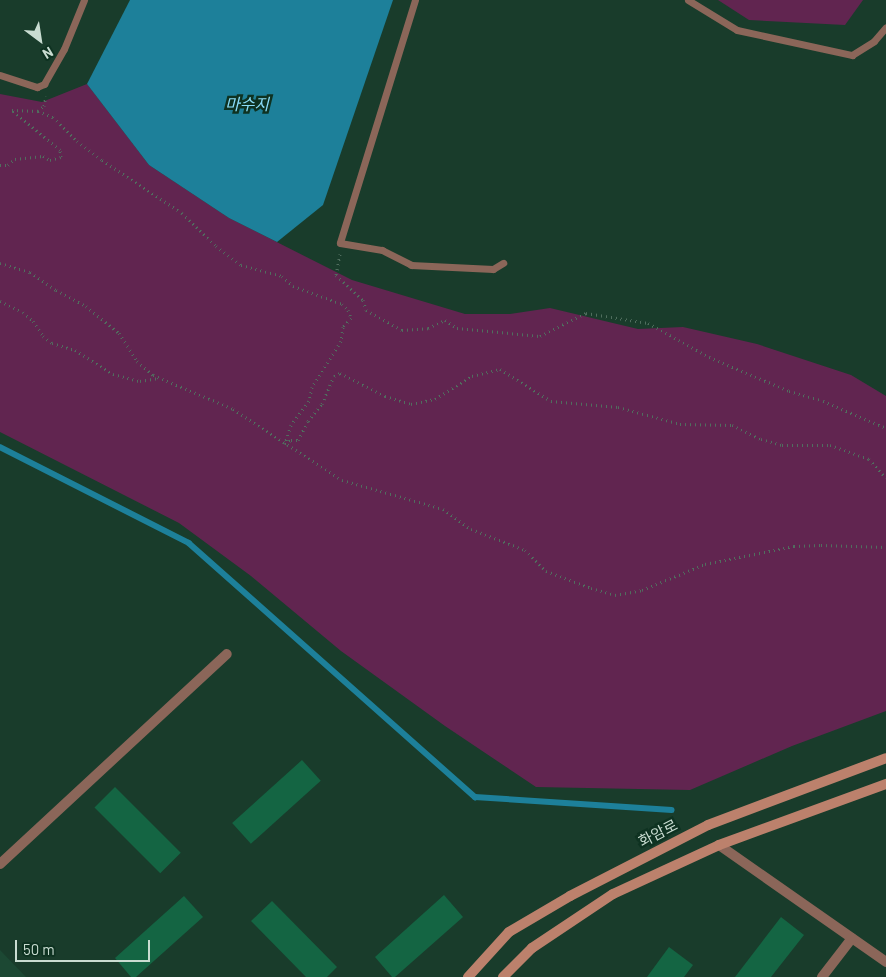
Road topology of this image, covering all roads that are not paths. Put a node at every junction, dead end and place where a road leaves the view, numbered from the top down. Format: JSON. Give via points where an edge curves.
{"nodes":[{"id":1,"x":84,"y":0,"type":"edge"},
{"id":2,"x":415,"y":0,"type":"edge"},
{"id":3,"x":688,"y":0,"type":"edge"},
{"id":4,"x":886,"y":27,"type":"edge"},
{"id":5,"x":0,"y":75,"type":"edge"},
{"id":6,"x":503,"y":263,"type":"dead end"},
{"id":7,"x":227,"y":654,"type":"dead end"},
{"id":8,"x":886,"y":758,"type":"edge"},
{"id":9,"x":886,"y":784,"type":"edge"},
{"id":10,"x":719,"y":845,"type":"junction"},
{"id":11,"x":0,"y":864,"type":"edge"},
{"id":12,"x":852,"y":938,"type":"junction"},
{"id":13,"x":886,"y":962,"type":"edge"},
{"id":14,"x":468,"y":977,"type":"edge"},
{"id":15,"x":503,"y":977,"type":"edge"},
{"id":16,"x":822,"y":977,"type":"edge"}],
"edges":[{"from":1,"to":5,"type":"lane","via":[[64,49],[44,84],[36,87]]},
{"from":2,"to":6,"type":"lane","via":[[340,243],[382,250],[411,265],[493,269]]},
{"from":3,"to":4,"type":"lane","via":[[737,30],[852,56]]},
{"from":7,"to":11,"type":"street"},
{"from":8,"to":14,"type":"main road","name":"화암로","via":[[708,824],[570,896],[509,932]]},
{"from":9,"to":10,"type":"main road"},
{"from":10,"to":12,"type":"street"},
{"from":10,"to":15,"type":"main road","via":[[613,894],[532,948]]},
{"from":12,"to":13,"type":"street"},
{"from":12,"to":16,"type":"street"}]}
